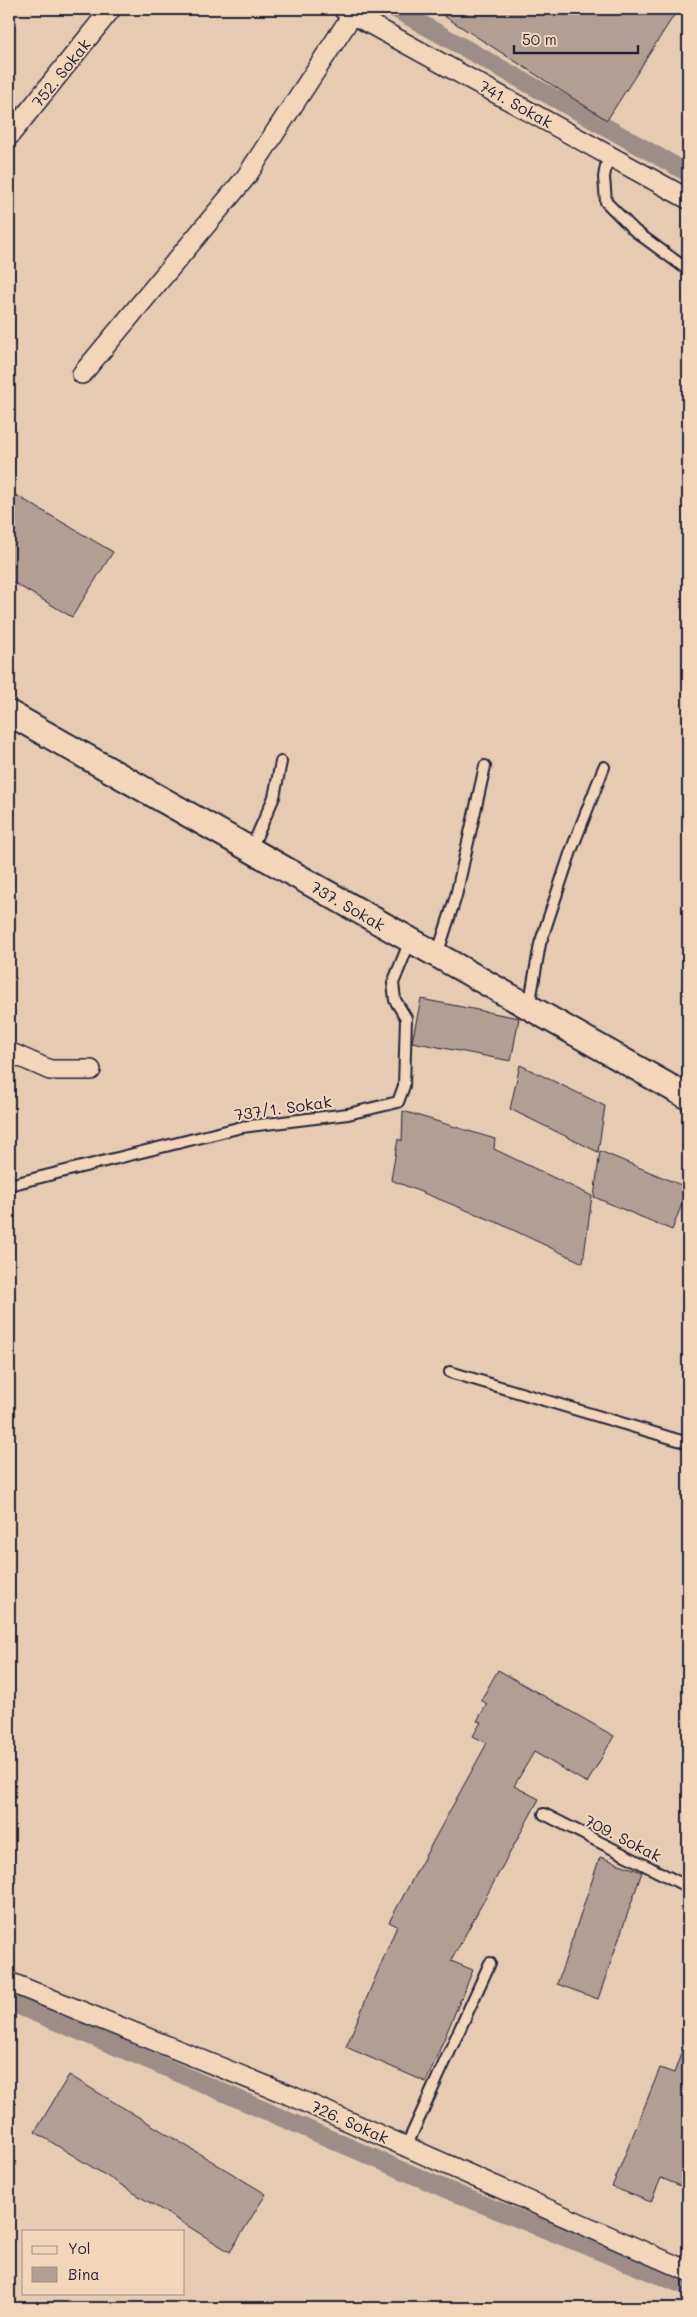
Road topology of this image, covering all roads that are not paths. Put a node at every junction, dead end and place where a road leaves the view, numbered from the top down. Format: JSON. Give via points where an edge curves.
{"nodes":[{"id":1,"x":111,"y":9,"type":"edge"},
{"id":2,"x":351,"y":11,"type":"edge"},
{"id":3,"x":9,"y":136,"type":"edge"},
{"id":4,"x":608,"y":154,"type":"junction"},
{"id":5,"x":688,"y":199,"type":"edge"},
{"id":6,"x":688,"y":270,"type":"edge"},
{"id":7,"x":82,"y":374,"type":"dead end"},
{"id":8,"x":9,"y":713,"type":"edge"},
{"id":9,"x":281,"y":762,"type":"dead end"},
{"id":10,"x":485,"y":766,"type":"dead end"},
{"id":11,"x":604,"y":768,"type":"dead end"},
{"id":12,"x":250,"y":850,"type":"junction"},
{"id":13,"x":410,"y":940,"type":"junction"},
{"id":14,"x":436,"y":956,"type":"junction"},
{"id":15,"x":529,"y":1008,"type":"junction"},
{"id":16,"x":9,"y":1052,"type":"edge"},
{"id":17,"x":91,"y":1070,"type":"dead end"},
{"id":18,"x":688,"y":1097,"type":"edge"},
{"id":19,"x":9,"y":1185,"type":"edge"},
{"id":20,"x":450,"y":1372,"type":"dead end"},
{"id":21,"x":688,"y":1443,"type":"edge"},
{"id":22,"x":544,"y":1814,"type":"dead end"},
{"id":23,"x":688,"y":1887,"type":"edge"},
{"id":24,"x":490,"y":1963,"type":"dead end"},
{"id":25,"x":9,"y":1982,"type":"edge"},
{"id":26,"x":406,"y":2147,"type":"junction"},
{"id":27,"x":688,"y":2271,"type":"edge"}],
"edges":[{"from":1,"to":3,"type":"street","name":"752. Sokak"},
{"from":2,"to":4,"type":"street","name":"741. Sokak"},
{"from":2,"to":7,"type":"street","via":[[246,177]]},
{"from":4,"to":5,"type":"street","name":"741. Sokak"},
{"from":4,"to":6,"type":"lane","via":[[604,177],[606,202],[635,230]]},
{"from":8,"to":12,"type":"street","name":"737. Sokak"},
{"from":9,"to":12,"type":"lane","via":[[274,797]]},
{"from":10,"to":14,"type":"lane","via":[[456,896]]},
{"from":11,"to":15,"type":"lane","via":[[571,851],[540,944]]},
{"from":12,"to":13,"type":"street","name":"737. Sokak"},
{"from":13,"to":14,"type":"street","name":"737. Sokak"},
{"from":13,"to":19,"type":"lane","name":"737/1. Sokak","via":[[393,983],[395,1000],[406,1018],[404,1086],[398,1102],[348,1114],[242,1127]]},
{"from":14,"to":15,"type":"street","name":"737. Sokak"},
{"from":15,"to":18,"type":"street","name":"737. Sokak"},
{"from":16,"to":17,"type":"street","via":[[50,1070]]},
{"from":20,"to":21,"type":"lane"},
{"from":22,"to":23,"type":"lane","name":"709. Sokak"},
{"from":24,"to":26,"type":"lane"},
{"from":25,"to":26,"type":"street","name":"726. Sokak","via":[[289,2095]]},
{"from":26,"to":27,"type":"street","name":"726. Sokak"}]}
